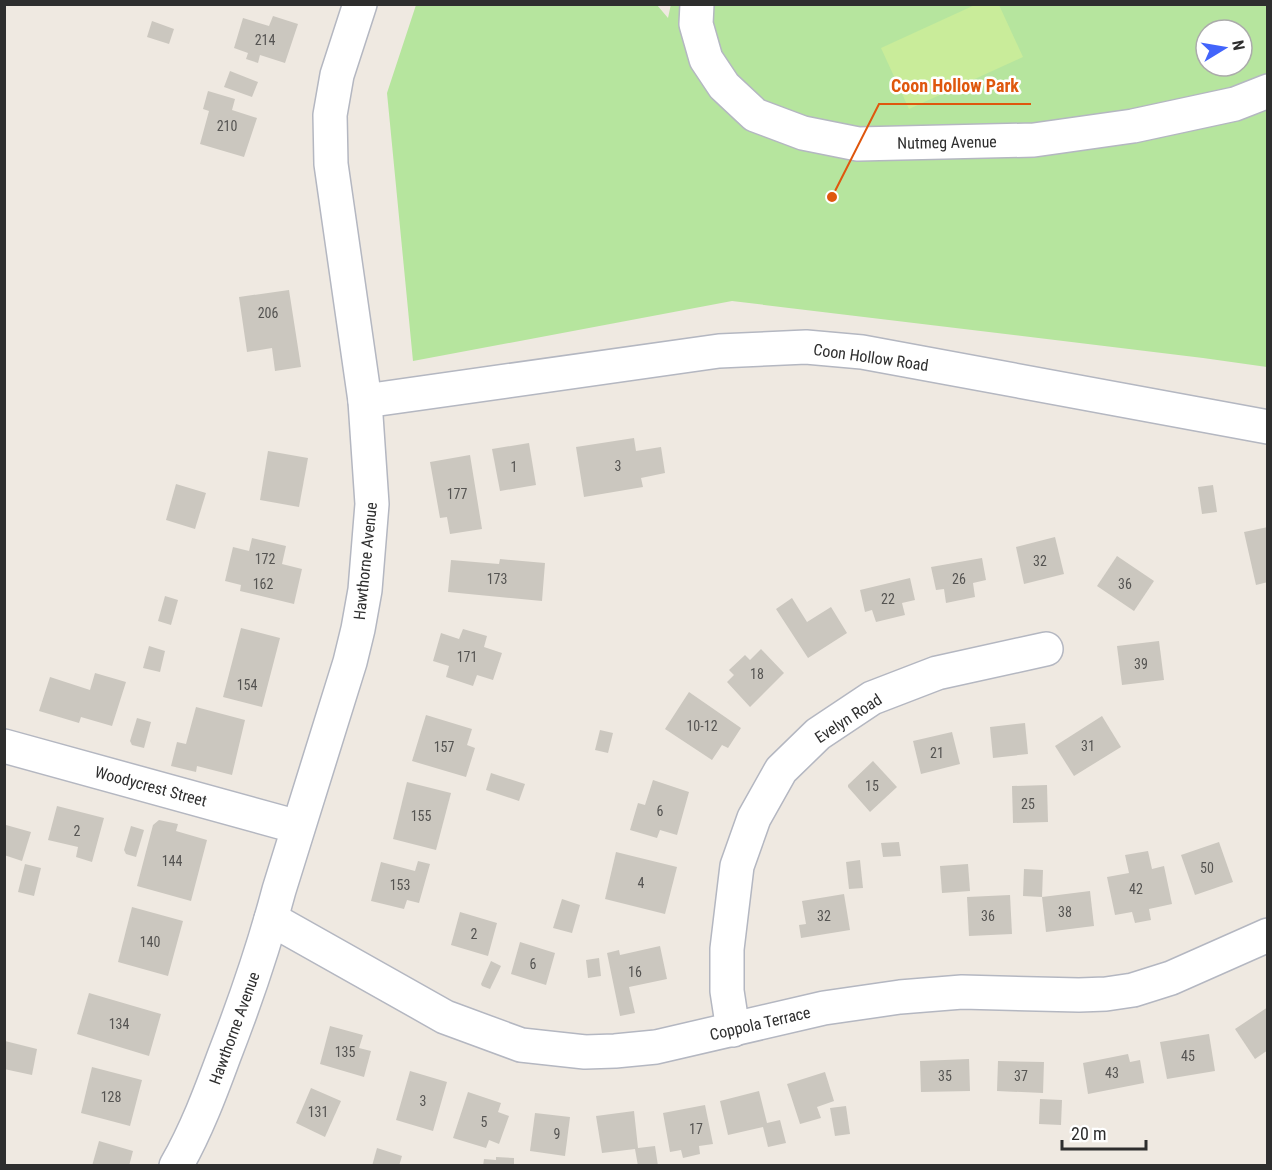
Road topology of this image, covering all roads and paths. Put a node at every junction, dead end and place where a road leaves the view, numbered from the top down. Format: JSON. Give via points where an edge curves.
{"nodes":[{"id":1,"x":360,"y":4,"type":"edge"},
{"id":2,"x":697,"y":4,"type":"edge"},
{"id":3,"x":1268,"y":90,"type":"edge"},
{"id":4,"x":365,"y":401,"type":"junction"},
{"id":5,"x":1268,"y":427,"type":"edge"},
{"id":6,"x":1046,"y":649,"type":"dead end"},
{"id":7,"x":4,"y":746,"type":"edge"},
{"id":8,"x":298,"y":827,"type":"junction"},
{"id":9,"x":271,"y":919,"type":"junction"},
{"id":10,"x":1268,"y":935,"type":"edge"},
{"id":11,"x":733,"y":1030,"type":"junction"},
{"id":12,"x":176,"y":1166,"type":"edge"}],
"edges":[{"from":1,"to":4,"type":"street","name":"Hawthorne Avenue","via":[[337,75],[330,115],[331,164]]},
{"from":2,"to":3,"type":"street","name":"Nutmeg Avenue","via":[[696,24],[706,59],[724,86],[755,115],[803,133],[858,144],[1034,140],[1144,124],[1235,104]]},
{"from":4,"to":5,"type":"street","name":"Coon Hollow Road","via":[[719,351],[806,347],[862,352]]},
{"from":4,"to":8,"type":"street","name":"Hawthorne Avenue","via":[[372,504],[365,590],[350,663]]},
{"from":6,"to":11,"type":"street","name":"Evelyn Road","via":[[937,673],[872,699],[818,734],[781,770],[754,818],[737,866],[727,949],[727,991]]},
{"from":7,"to":8,"type":"street","name":"Woodycrest Street"},
{"from":8,"to":9,"type":"street","name":"Hawthorne Avenue"},
{"from":9,"to":11,"type":"street","name":"Coppola Terrace","via":[[445,1017],[521,1045],[615,1051],[656,1047]]},
{"from":9,"to":12,"type":"street","name":"Hawthorne Avenue","via":[[218,1073]]},
{"from":10,"to":11,"type":"street","name":"Coppola Terrace","via":[[1171,978],[1132,990],[1079,995],[962,992],[900,997],[824,1008]]}]}
